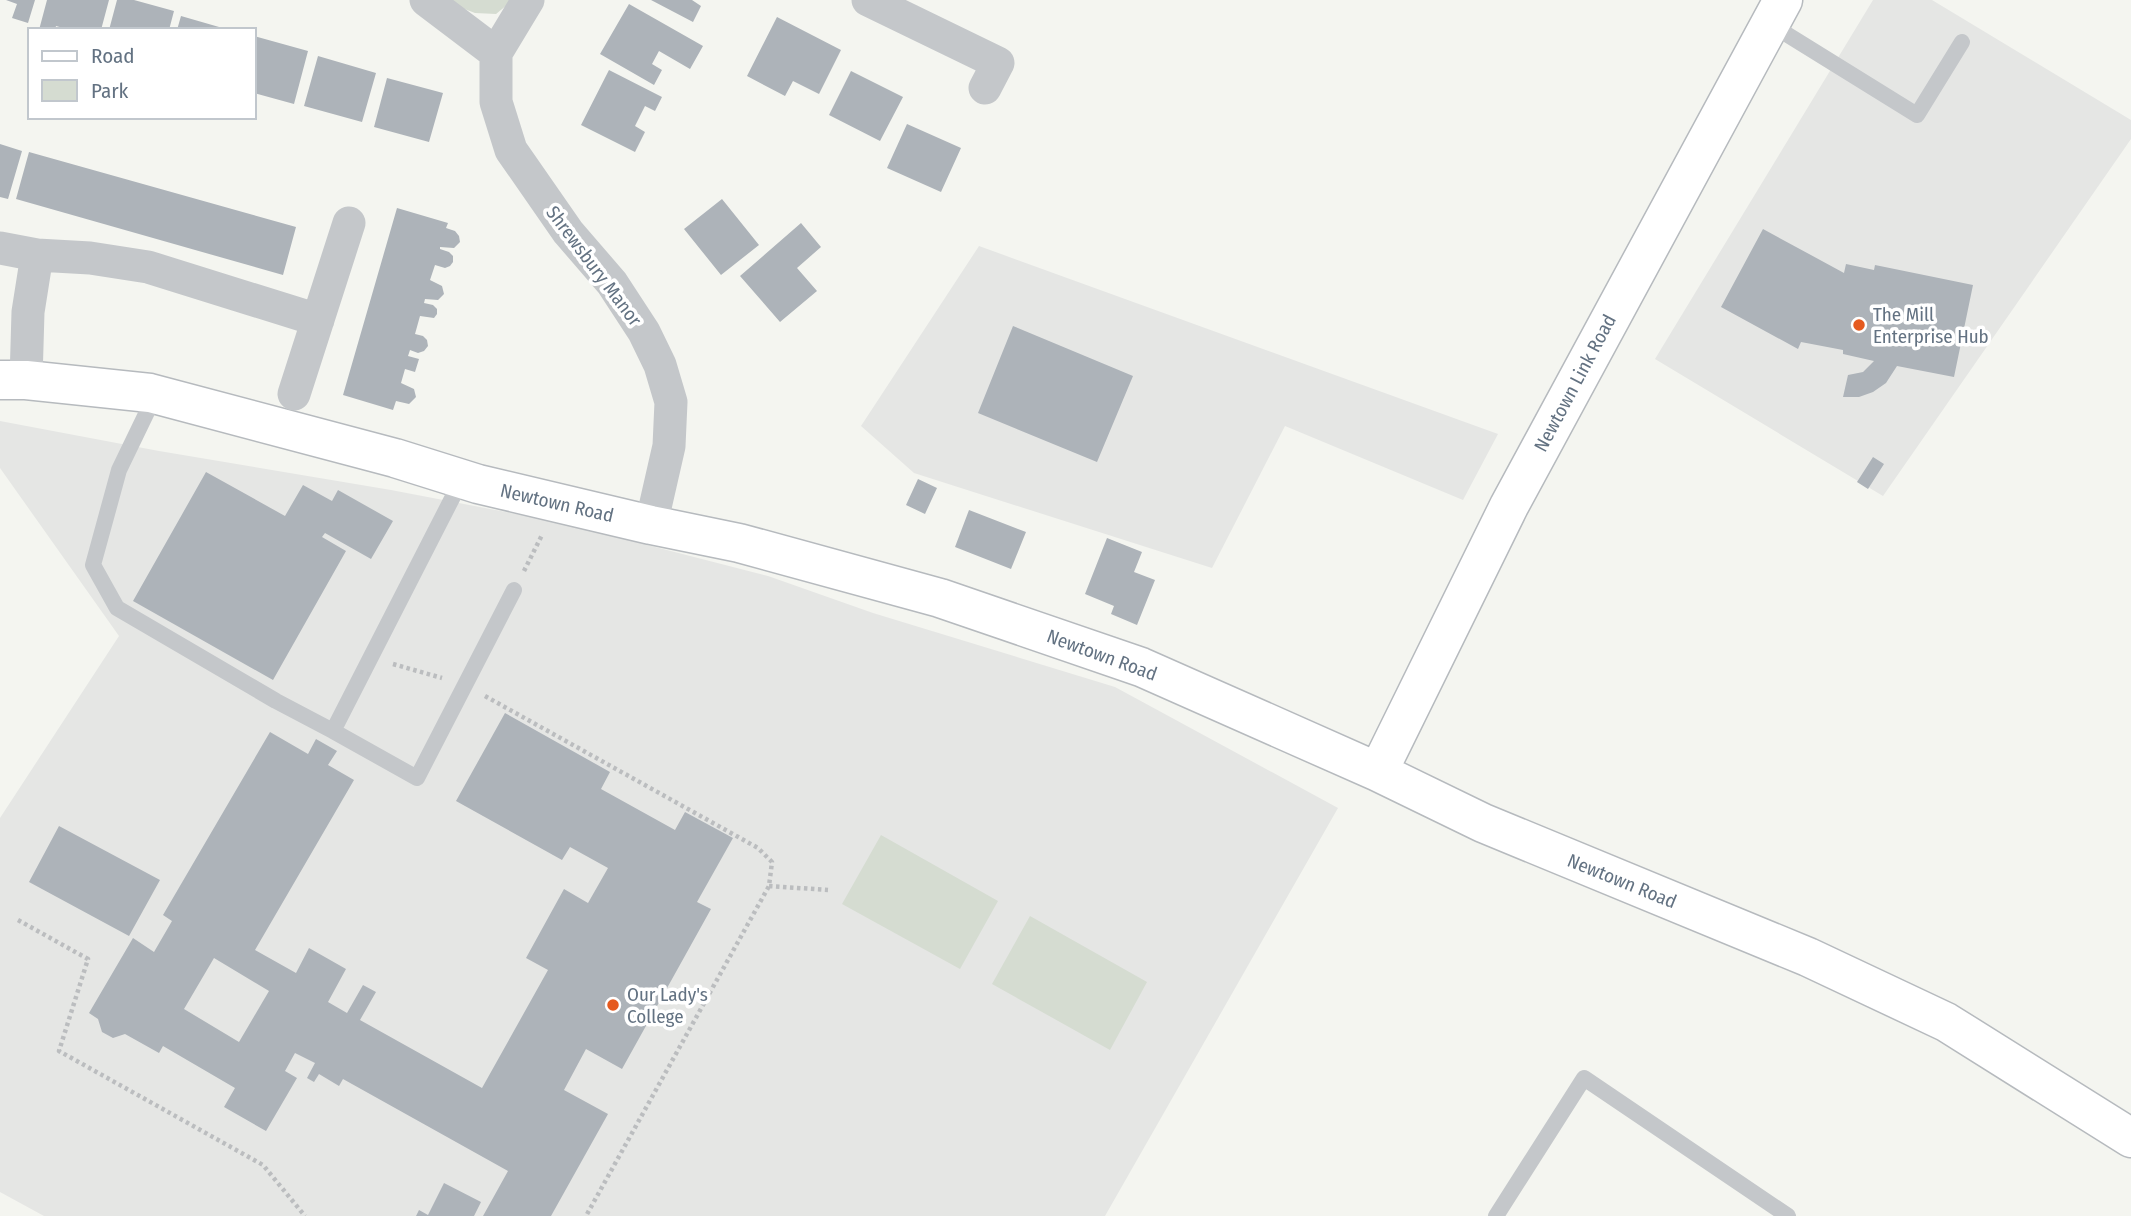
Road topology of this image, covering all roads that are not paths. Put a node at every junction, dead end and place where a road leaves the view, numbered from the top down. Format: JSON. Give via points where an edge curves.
{"nodes":[{"id":1,"x":426,"y":0,"type":"edge"},
{"id":2,"x":528,"y":0,"type":"edge"},
{"id":3,"x":868,"y":0,"type":"edge"},
{"id":4,"x":1777,"y":12,"type":"edge"},
{"id":5,"x":1962,"y":42,"type":"dead end"},
{"id":6,"x":496,"y":53,"type":"junction"},
{"id":7,"x":985,"y":89,"type":"dead end"},
{"id":8,"x":349,"y":223,"type":"dead end"},
{"id":9,"x":0,"y":248,"type":"edge"},
{"id":10,"x":37,"y":255,"type":"junction"},
{"id":11,"x":317,"y":320,"type":"junction"},
{"id":12,"x":13,"y":380,"type":"edge"},
{"id":13,"x":150,"y":393,"type":"junction"},
{"id":14,"x":294,"y":394,"type":"dead end"},
{"id":15,"x":462,"y":479,"type":"junction"},
{"id":16,"x":651,"y":525,"type":"junction"},
{"id":17,"x":514,"y":590,"type":"road end"},
{"id":18,"x":333,"y":731,"type":"junction"},
{"id":19,"x":1378,"y":772,"type":"junction"},
{"id":20,"x":2131,"y":1138,"type":"edge"},
{"id":21,"x":1496,"y":1216,"type":"edge"},
{"id":22,"x":1788,"y":1216,"type":"edge"}],
"edges":[{"from":1,"to":6,"type":"street"},
{"from":2,"to":6,"type":"street"},
{"from":3,"to":7,"type":"street","via":[[998,63]]},
{"from":4,"to":5,"type":"lane","via":[[1917,115]]},
{"from":4,"to":19,"type":"street","name":"Newtown Link Road","via":[[1509,506]]},
{"from":6,"to":16,"type":"street","name":"Shrewsbury Manor","via":[[496,102],[511,150],[568,232],[612,283],[660,365],[671,402],[669,446]]},
{"from":8,"to":11,"type":"street"},
{"from":9,"to":10,"type":"street"},
{"from":10,"to":11,"type":"street","via":[[148,267]]},
{"from":10,"to":12,"type":"street"},
{"from":11,"to":14,"type":"street"},
{"from":12,"to":13,"type":"street","name":"Newtown Road"},
{"from":13,"to":15,"type":"street","name":"Newtown Road"},
{"from":13,"to":18,"type":"lane","via":[[147,412],[119,470],[93,565],[117,608]]},
{"from":15,"to":16,"type":"street","name":"Newtown Road"},
{"from":15,"to":18,"type":"lane"},
{"from":16,"to":19,"type":"street","name":"Newtown Road","via":[[739,543],[940,598],[1141,667]]},
{"from":17,"to":18,"type":"lane","via":[[417,778]]},
{"from":19,"to":20,"type":"street","name":"Newtown Road","via":[[1483,823],[1808,957],[1946,1022]]},
{"from":21,"to":22,"type":"lane","via":[[1584,1078]]}]}
